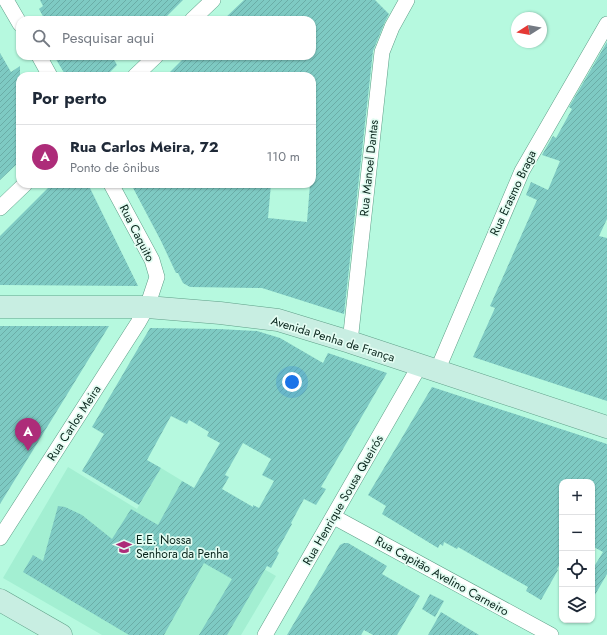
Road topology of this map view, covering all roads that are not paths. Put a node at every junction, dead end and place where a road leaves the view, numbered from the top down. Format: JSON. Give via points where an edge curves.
{"nodes":[{"id":1,"x":6,"y":0,"type":"edge"},
{"id":2,"x":213,"y":0,"type":"edge"},
{"id":3,"x":407,"y":0,"type":"edge"},
{"id":4,"x":196,"y":16,"type":"edge"},
{"id":5,"x":16,"y":17,"type":"edge"},
{"id":6,"x":607,"y":24,"type":"edge"},
{"id":7,"x":41,"y":60,"type":"edge"},
{"id":8,"x":152,"y":60,"type":"edge"},
{"id":9,"x":48,"y":72,"type":"edge"},
{"id":10,"x":139,"y":72,"type":"edge"},
{"id":11,"x":20,"y":188,"type":"edge"},
{"id":12,"x":113,"y":188,"type":"edge"},
{"id":13,"x":0,"y":208,"type":"edge"},
{"id":14,"x":0,"y":307,"type":"edge"},
{"id":15,"x":146,"y":307,"type":"junction"},
{"id":16,"x":350,"y":342,"type":"junction"},
{"id":17,"x":428,"y":368,"type":"junction"},
{"id":18,"x":607,"y":427,"type":"edge"},
{"id":19,"x":334,"y":517,"type":"junction"},
{"id":20,"x":0,"y":538,"type":"edge"},
{"id":21,"x":0,"y":600,"type":"edge"},
{"id":22,"x":61,"y":635,"type":"edge"},
{"id":23,"x":265,"y":635,"type":"edge"},
{"id":24,"x":550,"y":635,"type":"edge"}],
"edges":[{"from":1,"to":5,"type":"street"},
{"from":2,"to":4,"type":"street"},
{"from":3,"to":16,"type":"street","name":"Rua Manoel Dantas","via":[[382,52]]},
{"from":6,"to":17,"type":"street","name":"Rua Erasmo Braga","via":[[522,171]]},
{"from":7,"to":9,"type":"street"},
{"from":8,"to":10,"type":"street"},
{"from":11,"to":13,"type":"street"},
{"from":12,"to":15,"type":"street","name":"Rua Caquito","via":[[152,260],[157,277]]},
{"from":14,"to":15,"type":"main road","name":"Avenida Penha de França"},
{"from":15,"to":16,"type":"main road","name":"Avenida Penha de França","via":[[220,312],[278,320]]},
{"from":15,"to":20,"type":"street","name":"Rua Carlos Meira","via":[[134,330]]},
{"from":16,"to":17,"type":"main road","name":"Avenida Penha de França"},
{"from":17,"to":18,"type":"main road","name":"Avenida Penha de França"},
{"from":17,"to":19,"type":"street","name":"Rua Henrique Sousa Queirós"},
{"from":19,"to":23,"type":"street","name":"Rua Henrique Sousa Queirós"},
{"from":19,"to":24,"type":"street","name":"Rua Capitão Avelino Carneiro"},
{"from":21,"to":22,"type":"main road"}]}
